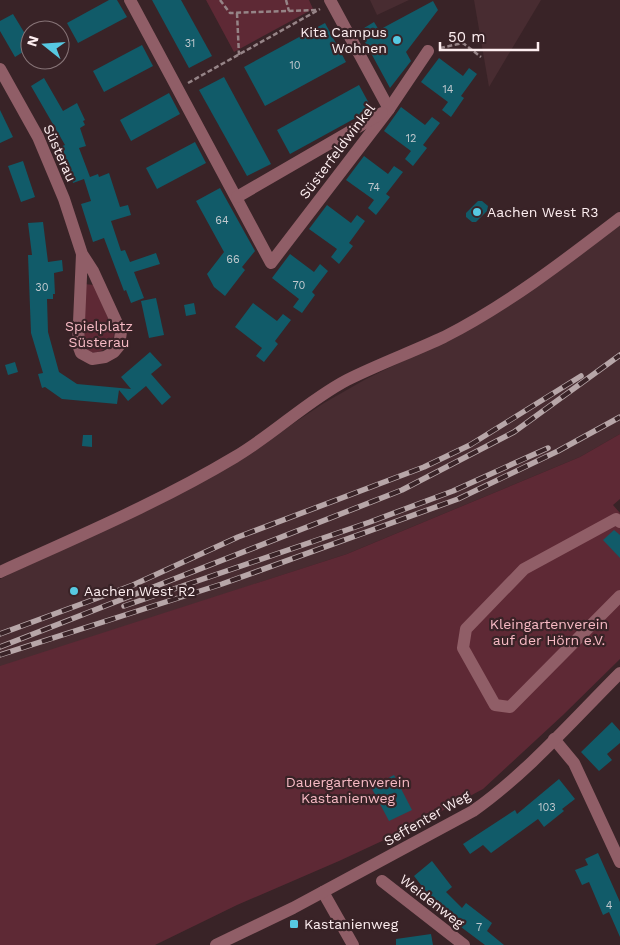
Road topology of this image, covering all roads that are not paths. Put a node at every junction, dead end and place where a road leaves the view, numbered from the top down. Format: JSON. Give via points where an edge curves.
{"nodes":[{"id":1,"x":130,"y":0,"type":"edge"},
{"id":2,"x":331,"y":1,"type":"edge"},
{"id":3,"x":428,"y":51,"type":"road end"},
{"id":4,"x":0,"y":69,"type":"edge"},
{"id":5,"x":389,"y":109,"type":"junction"},
{"id":6,"x":237,"y":197,"type":"junction"},
{"id":7,"x":620,"y":218,"type":"edge"},
{"id":8,"x":82,"y":254,"type":"junction"},
{"id":9,"x":620,"y":522,"type":"edge"},
{"id":10,"x":0,"y":572,"type":"edge"},
{"id":11,"x":620,"y":596,"type":"edge"},
{"id":12,"x":620,"y":673,"type":"edge"},
{"id":13,"x":554,"y":739,"type":"junction"},
{"id":14,"x":620,"y":862,"type":"edge"},
{"id":15,"x":382,"y":881,"type":"dead end"},
{"id":16,"x":323,"y":892,"type":"junction"},
{"id":17,"x":217,"y":945,"type":"edge"},
{"id":18,"x":353,"y":945,"type":"edge"},
{"id":19,"x":464,"y":945,"type":"edge"}],
"edges":[{"from":1,"to":6,"type":"street","name":"Süsterfeldwinkel"},
{"from":2,"to":5,"type":"street"},
{"from":3,"to":5,"type":"street"},
{"from":4,"to":8,"type":"street","name":"Süsterau","via":[[38,137]]},
{"from":5,"to":6,"type":"street","name":"Süsterfeldwinkel"},
{"from":5,"to":6,"type":"street","name":"Süsterfeldwinkel","via":[[271,264]]},
{"from":7,"to":10,"type":"street","via":[[513,295],[445,336],[347,380],[235,457],[125,516]]},
{"from":8,"to":8,"type":"street","name":"Süsterau","via":[[78,345],[86,358],[105,357],[119,346],[121,332],[93,270]]},
{"from":9,"to":11,"type":"street","via":[[616,519],[524,569],[466,629],[463,648],[496,705],[510,707]]},
{"from":12,"to":13,"type":"street","name":"Seffenter Weg"},
{"from":13,"to":14,"type":"street","via":[[574,764]]},
{"from":13,"to":16,"type":"street","name":"Seffenter Weg","via":[[473,811]]},
{"from":15,"to":19,"type":"street","name":"Weidenweg"},
{"from":16,"to":17,"type":"street","name":"Seffenter Weg"},
{"from":16,"to":18,"type":"street"}]}
